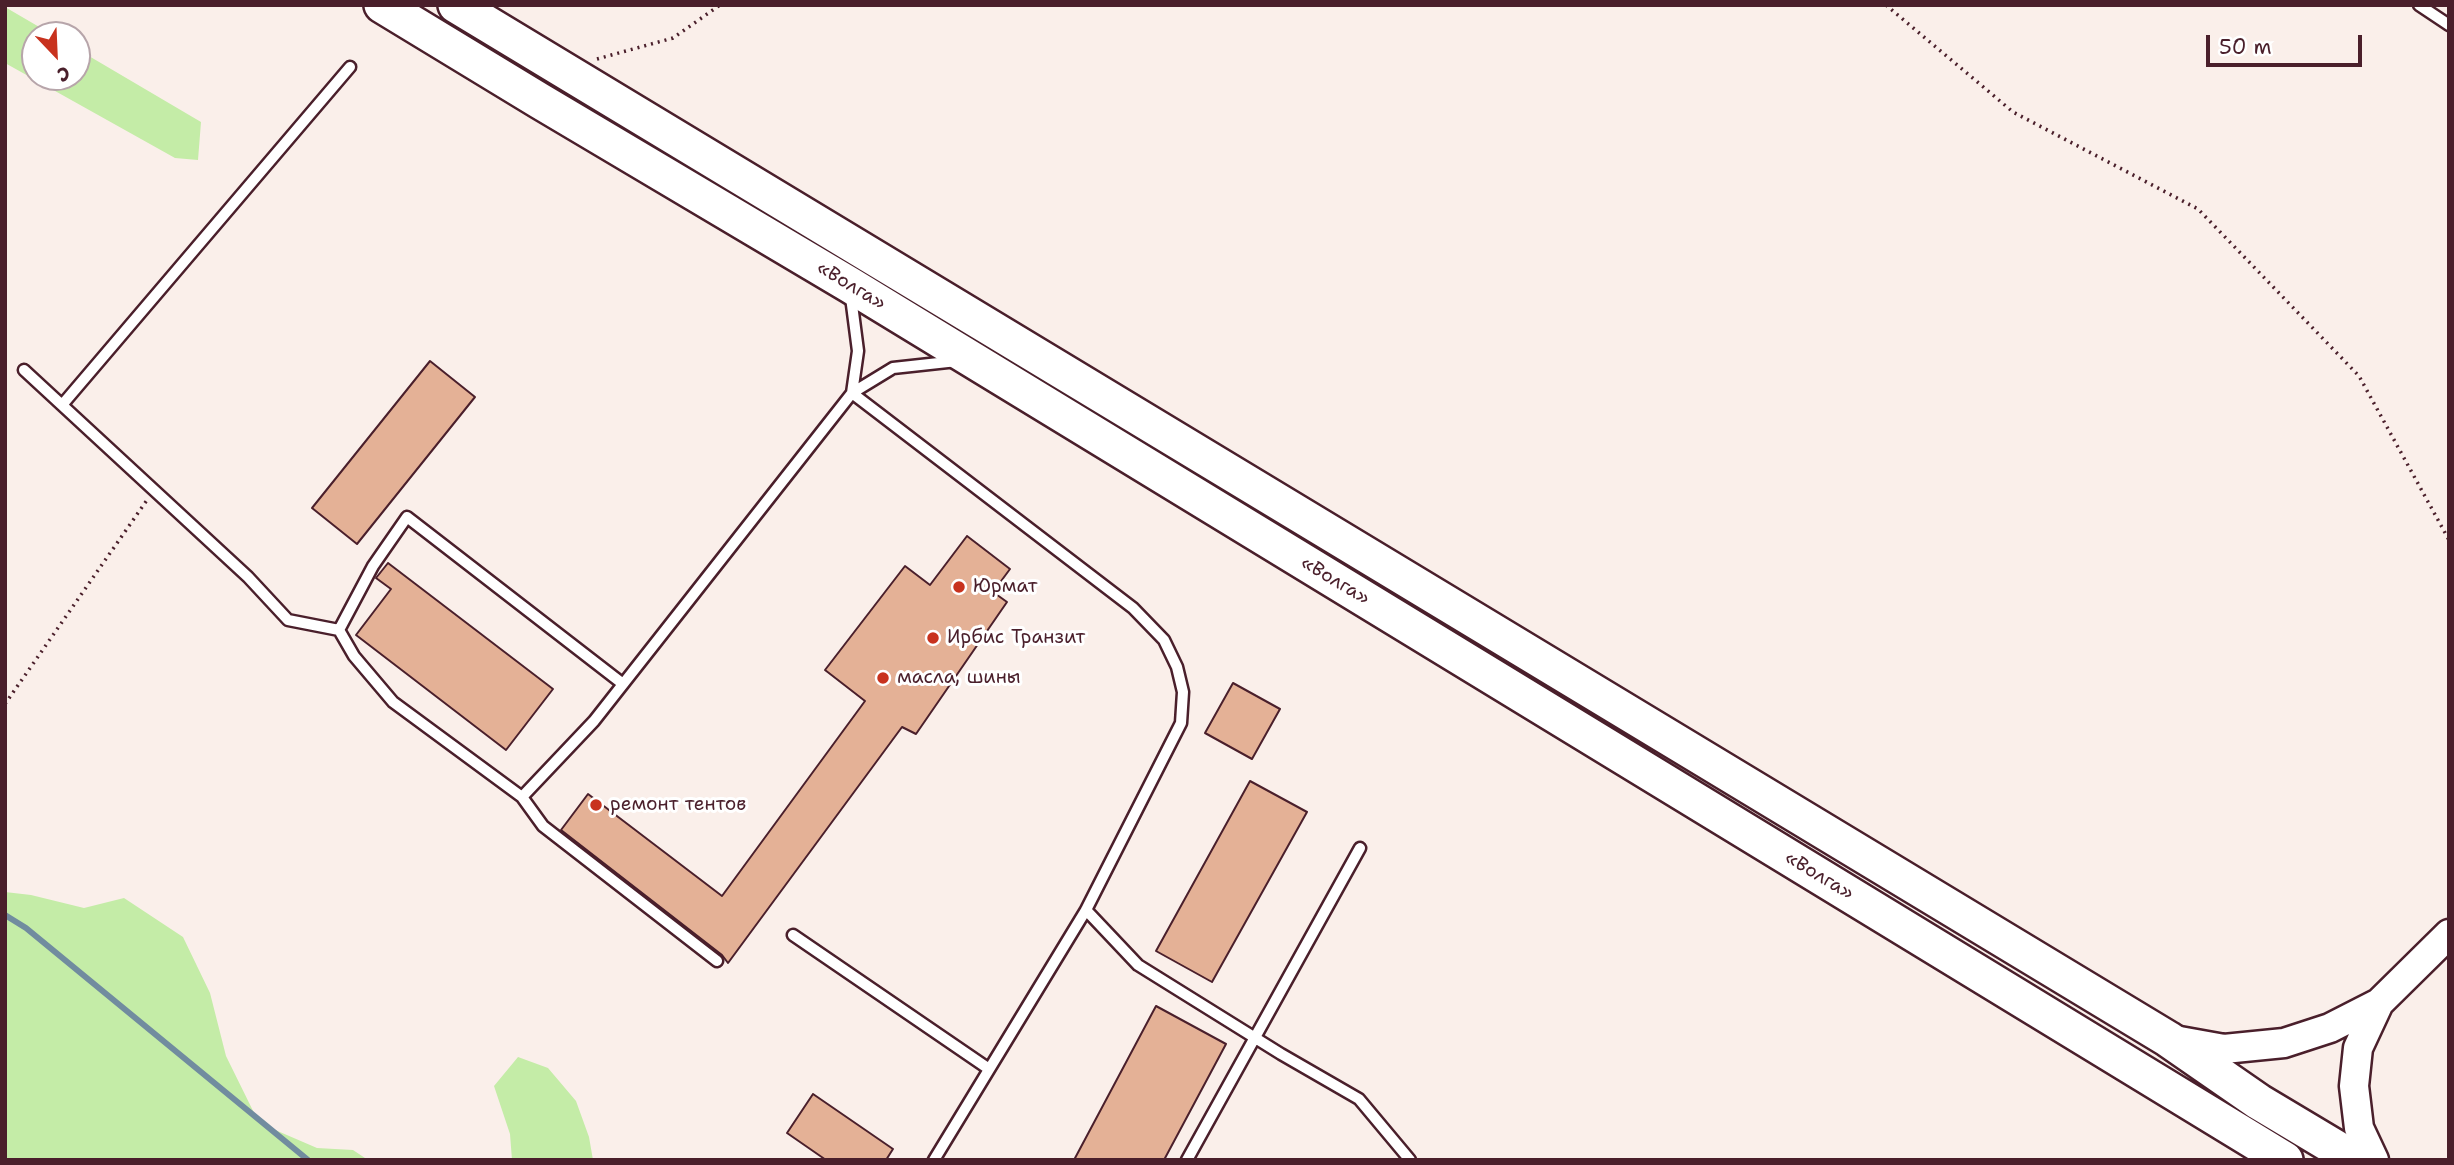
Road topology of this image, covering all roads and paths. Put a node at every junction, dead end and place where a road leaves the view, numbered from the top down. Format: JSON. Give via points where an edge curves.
{"nodes":[{"id":1,"x":382,"y":5,"type":"edge"},
{"id":2,"x":456,"y":5,"type":"edge"},
{"id":3,"x":720,"y":5,"type":"edge"},
{"id":4,"x":1886,"y":5,"type":"edge"},
{"id":5,"x":2419,"y":5,"type":"edge"},
{"id":6,"x":2449,"y":25,"type":"edge"},
{"id":7,"x":350,"y":67,"type":"dead end"},
{"id":8,"x":561,"y":69,"type":"junction"},
{"id":9,"x":850,"y":285,"type":"junction"},
{"id":10,"x":971,"y":360,"type":"junction"},
{"id":11,"x":24,"y":370,"type":"dead end"},
{"id":12,"x":852,"y":393,"type":"junction"},
{"id":13,"x":62,"y":405,"type":"junction"},
{"id":14,"x":154,"y":490,"type":"junction"},
{"id":15,"x":2449,"y":540,"type":"edge"},
{"id":16,"x":339,"y":630,"type":"junction"},
{"id":17,"x":623,"y":684,"type":"junction"},
{"id":18,"x":5,"y":705,"type":"edge"},
{"id":19,"x":523,"y":797,"type":"junction"},
{"id":20,"x":1360,"y":848,"type":"dead end"},
{"id":21,"x":1086,"y":910,"type":"junction"},
{"id":22,"x":2449,"y":934,"type":"edge"},
{"id":23,"x":793,"y":935,"type":"dead end"},
{"id":24,"x":717,"y":961,"type":"dead end"},
{"id":25,"x":2379,"y":1003,"type":"junction"},
{"id":26,"x":1255,"y":1039,"type":"junction"},
{"id":27,"x":2168,"y":1039,"type":"junction"},
{"id":28,"x":989,"y":1069,"type":"junction"},
{"id":29,"x":934,"y":1160,"type":"edge"},
{"id":30,"x":1187,"y":1160,"type":"edge"},
{"id":31,"x":1410,"y":1160,"type":"edge"},
{"id":32,"x":2285,"y":1160,"type":"edge"},
{"id":33,"x":2356,"y":1160,"type":"edge"},
{"id":34,"x":2374,"y":1160,"type":"edge"}],
"edges":[{"from":1,"to":9,"type":"highway","name":"«Волга»"},
{"from":2,"to":8,"type":"highway","name":"«Волга»"},
{"from":3,"to":8,"type":"path","via":[[673,38]]},
{"from":4,"to":15,"type":"path","via":[[2014,112],[2198,209],[2359,376]]},
{"from":5,"to":6,"type":"lane"},
{"from":7,"to":13,"type":"lane"},
{"from":8,"to":27,"type":"highway","name":"«Волга»"},
{"from":9,"to":10,"type":"highway","name":"«Волга»"},
{"from":9,"to":12,"type":"lane","via":[[858,351]]},
{"from":10,"to":12,"type":"lane","via":[[893,368]]},
{"from":10,"to":32,"type":"highway","name":"«Волга»"},
{"from":11,"to":13,"type":"lane"},
{"from":12,"to":17,"type":"lane"},
{"from":12,"to":21,"type":"lane","via":[[1133,608],[1164,640],[1177,667],[1183,692],[1181,723]]},
{"from":13,"to":14,"type":"lane"},
{"from":14,"to":16,"type":"lane","via":[[288,620]]},
{"from":14,"to":18,"type":"path"},
{"from":16,"to":17,"type":"lane","via":[[373,566],[407,517]]},
{"from":16,"to":19,"type":"lane","via":[[354,656],[393,702]]},
{"from":17,"to":19,"type":"lane"},
{"from":19,"to":24,"type":"lane","via":[[543,826]]},
{"from":20,"to":26,"type":"lane"},
{"from":21,"to":26,"type":"lane","via":[[1138,965]]},
{"from":21,"to":28,"type":"lane"},
{"from":22,"to":25,"type":"street"},
{"from":23,"to":28,"type":"lane"},
{"from":25,"to":27,"type":"street","via":[[2330,1028],[2284,1043],[2224,1049]]},
{"from":25,"to":34,"type":"street","via":[[2358,1048],[2354,1086],[2359,1128]]},
{"from":26,"to":30,"type":"lane"},
{"from":26,"to":31,"type":"lane","via":[[1359,1099]]},
{"from":27,"to":33,"type":"highway","name":"«Волга»","via":[[2259,1102]]},
{"from":28,"to":29,"type":"lane"}]}
